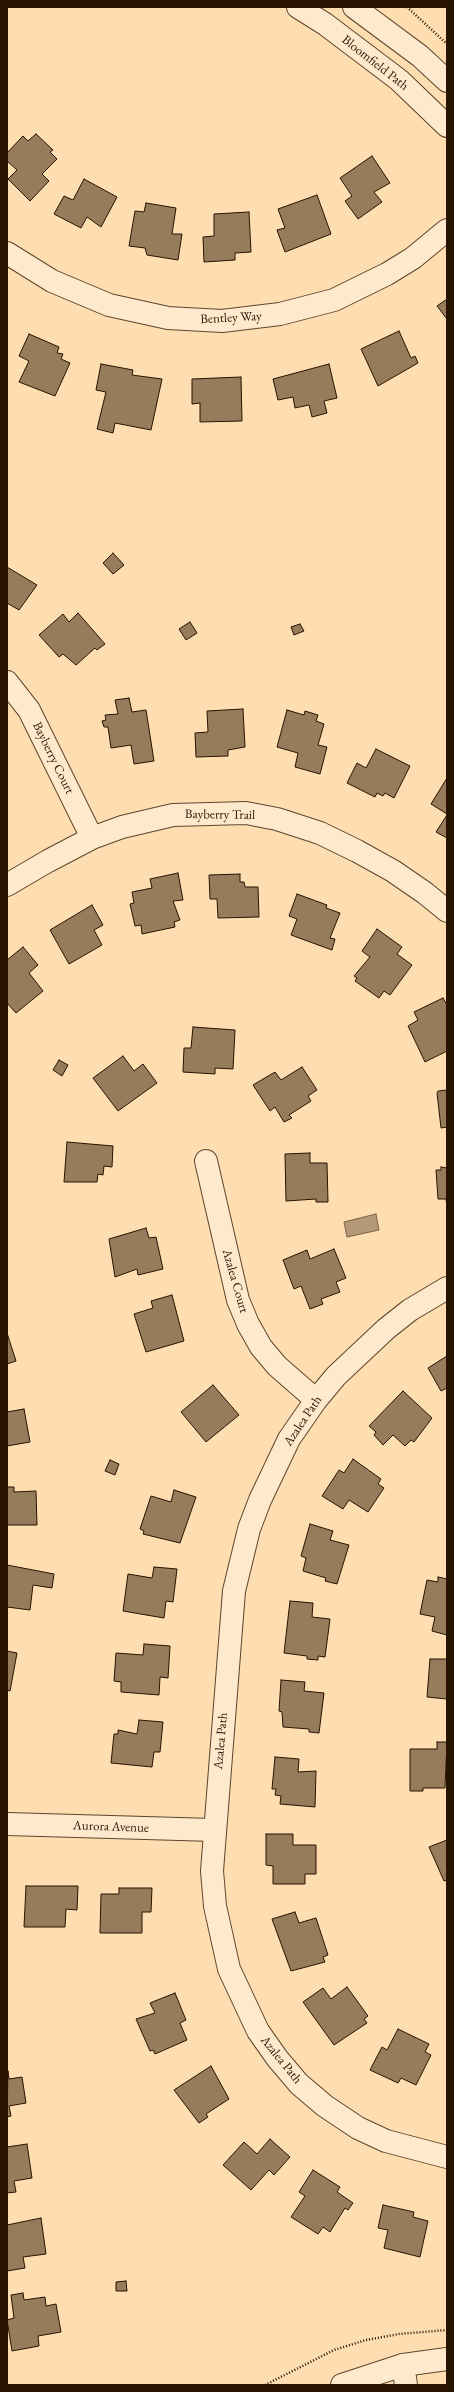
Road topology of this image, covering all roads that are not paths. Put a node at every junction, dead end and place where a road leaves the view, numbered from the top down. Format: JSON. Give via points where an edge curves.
{"nodes":[{"id":1,"x":298,"y":7,"type":"edge"},
{"id":2,"x":354,"y":7,"type":"edge"},
{"id":3,"x":447,"y":81,"type":"edge"},
{"id":4,"x":447,"y":126,"type":"edge"},
{"id":5,"x":447,"y":230,"type":"edge"},
{"id":6,"x":7,"y":253,"type":"edge"},
{"id":7,"x":7,"y":682,"type":"edge"},
{"id":8,"x":92,"y":838,"type":"junction"},
{"id":9,"x":7,"y":885,"type":"edge"},
{"id":10,"x":447,"y":911,"type":"edge"},
{"id":11,"x":206,"y":1161,"type":"dead end"},
{"id":12,"x":447,"y":1288,"type":"edge"},
{"id":13,"x":316,"y":1400,"type":"junction"},
{"id":14,"x":7,"y":1824,"type":"edge"},
{"id":15,"x":214,"y":1830,"type":"junction"},
{"id":16,"x":447,"y":2157,"type":"edge"},
{"id":17,"x":447,"y":2359,"type":"edge"},
{"id":18,"x":405,"y":2375,"type":"edge"},
{"id":19,"x":342,"y":2385,"type":"edge"}],
"edges":[{"from":1,"to":4,"type":"street","name":"Bloomfield Path","via":[[393,75]]},
{"from":2,"to":3,"type":"street","via":[[420,56]]},
{"from":5,"to":6,"type":"street","name":"Bentley Way","via":[[413,258],[334,300],[280,314],[222,321],[168,318],[109,305],[52,281]]},
{"from":7,"to":8,"type":"street","name":"Bayberry Court","via":[[29,710]]},
{"from":8,"to":9,"type":"street","name":"Bayberry Trail"},
{"from":8,"to":10,"type":"street","name":"Bayberry Trail","via":[[122,827],[173,815],[246,813],[277,819],[357,850],[406,880]]},
{"from":11,"to":13,"type":"street","name":"Azalea Court","via":[[236,1293],[248,1324],[261,1347],[278,1366]]},
{"from":12,"to":13,"type":"street","name":"Azalea Path","via":[[410,1310],[386,1329],[336,1376]]},
{"from":13,"to":15,"type":"street","name":"Azalea Path","via":[[289,1439],[273,1470],[249,1529],[240,1560],[231,1617]]},
{"from":14,"to":15,"type":"street","name":"Aurora Avenue"},
{"from":15,"to":16,"type":"street","name":"Azalea Path","via":[[212,1871],[215,1906],[227,1962],[240,1996],[258,2031],[277,2058],[299,2084],[325,2106],[358,2128],[386,2141]]},
{"from":17,"to":18,"type":"street"},
{"from":18,"to":19,"type":"street"}]}
